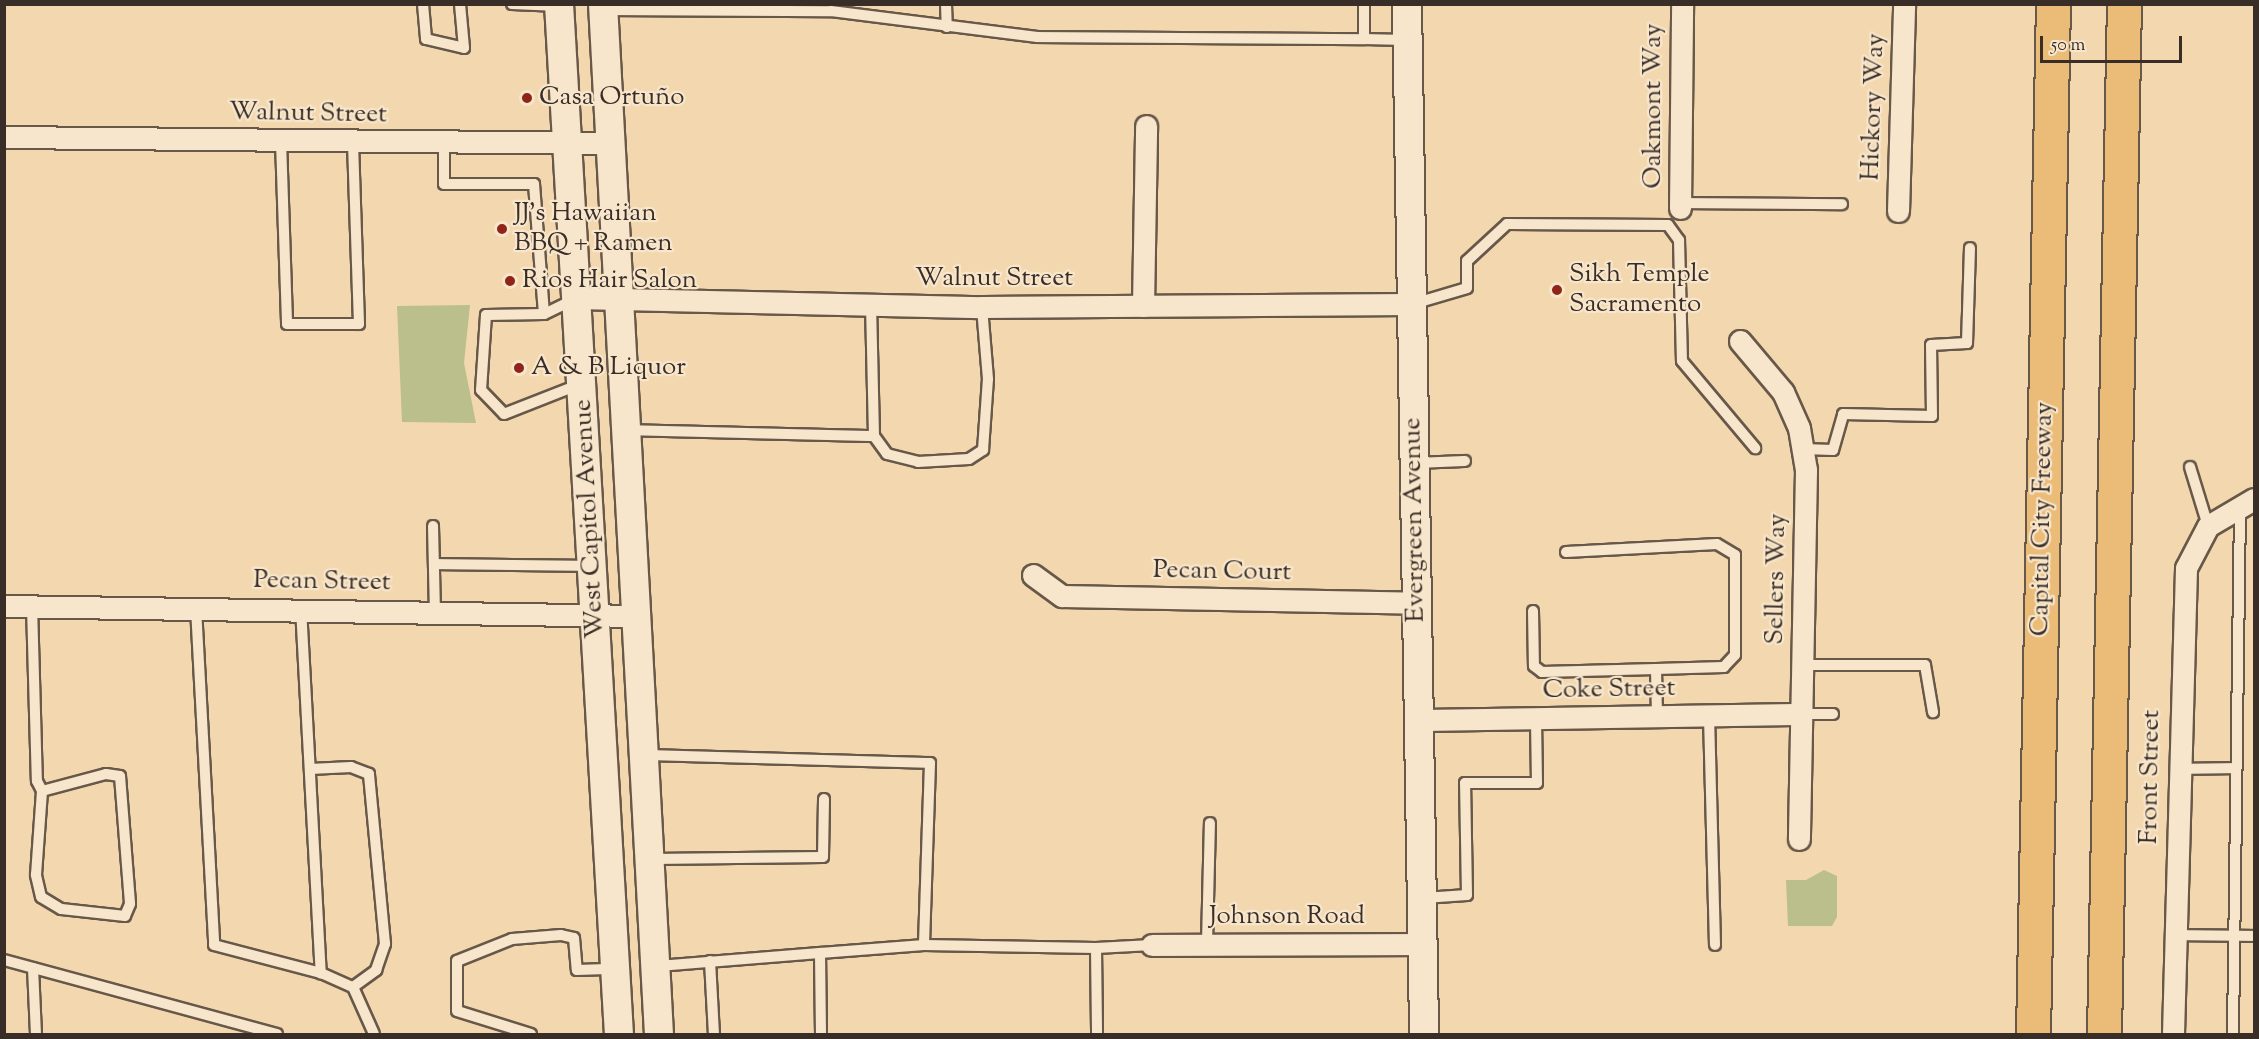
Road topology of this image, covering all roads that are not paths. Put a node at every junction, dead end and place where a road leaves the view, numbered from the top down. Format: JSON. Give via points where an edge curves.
{"nodes":[{"id":1,"x":423,"y":4,"type":"edge"},
{"id":2,"x":460,"y":4,"type":"edge"},
{"id":3,"x":512,"y":4,"type":"edge"},
{"id":4,"x":946,"y":4,"type":"edge"},
{"id":5,"x":1364,"y":4,"type":"edge"},
{"id":6,"x":1407,"y":4,"type":"edge"},
{"id":7,"x":1682,"y":4,"type":"edge"},
{"id":8,"x":1904,"y":4,"type":"edge"},
{"id":9,"x":2054,"y":4,"type":"edge"},
{"id":10,"x":2124,"y":4,"type":"edge"},
{"id":11,"x":559,"y":5,"type":"edge"},
{"id":12,"x":603,"y":7,"type":"edge"},
{"id":13,"x":946,"y":27,"type":"junction"},
{"id":14,"x":1364,"y":39,"type":"junction"},
{"id":15,"x":1407,"y":40,"type":"junction"},
{"id":16,"x":1146,"y":126,"type":"dead end"},
{"id":17,"x":4,"y":137,"type":"edge"},
{"id":18,"x":281,"y":141,"type":"junction"},
{"id":19,"x":353,"y":142,"type":"junction"},
{"id":20,"x":444,"y":143,"type":"junction"},
{"id":21,"x":611,"y":143,"type":"junction"},
{"id":22,"x":565,"y":145,"type":"junction"},
{"id":23,"x":1842,"y":204,"type":"dead end"},
{"id":24,"x":1680,"y":205,"type":"joint"},
{"id":25,"x":1898,"y":211,"type":"dead end"},
{"id":26,"x":1970,"y":248,"type":"dead end"},
{"id":27,"x":617,"y":296,"type":"junction"},
{"id":28,"x":576,"y":298,"type":"junction"},
{"id":29,"x":871,"y":304,"type":"junction"},
{"id":30,"x":1412,"y":304,"type":"junction"},
{"id":31,"x":1143,"y":306,"type":"junction"},
{"id":32,"x":982,"y":307,"type":"junction"},
{"id":33,"x":544,"y":314,"type":"junction"},
{"id":34,"x":1740,"y":340,"type":"dead end"},
{"id":35,"x":583,"y":382,"type":"junction"},
{"id":36,"x":628,"y":430,"type":"junction"},
{"id":37,"x":874,"y":436,"type":"junction"},
{"id":38,"x":1755,"y":448,"type":"dead end"},
{"id":39,"x":1803,"y":449,"type":"junction"},
{"id":40,"x":1465,"y":461,"type":"dead end"},
{"id":41,"x":1414,"y":463,"type":"junction"},
{"id":42,"x":2190,"y":467,"type":"dead end"},
{"id":43,"x":2247,"y":501,"type":"edge"},
{"id":44,"x":433,"y":526,"type":"dead end"},
{"id":45,"x":2208,"y":526,"type":"junction"},
{"id":46,"x":1566,"y":552,"type":"dead end"},
{"id":47,"x":434,"y":564,"type":"junction"},
{"id":48,"x":592,"y":566,"type":"junction"},
{"id":49,"x":1034,"y":575,"type":"dead end"},
{"id":50,"x":1417,"y":603,"type":"junction"},
{"id":51,"x":4,"y":606,"type":"edge"},
{"id":52,"x":32,"y":606,"type":"junction"},
{"id":53,"x":301,"y":607,"type":"junction"},
{"id":54,"x":196,"y":608,"type":"junction"},
{"id":55,"x":435,"y":611,"type":"junction"},
{"id":56,"x":1533,"y":611,"type":"dead end"},
{"id":57,"x":595,"y":615,"type":"junction"},
{"id":58,"x":639,"y":616,"type":"junction"},
{"id":59,"x":1802,"y":665,"type":"junction"},
{"id":60,"x":1656,"y":669,"type":"junction"},
{"id":61,"x":1933,"y":712,"type":"dead end"},
{"id":62,"x":1800,"y":714,"type":"junction"},
{"id":63,"x":1833,"y":714,"type":"dead end"},
{"id":64,"x":1657,"y":716,"type":"junction"},
{"id":65,"x":1709,"y":716,"type":"junction"},
{"id":66,"x":1536,"y":718,"type":"junction"},
{"id":67,"x":1418,"y":720,"type":"junction"},
{"id":68,"x":644,"y":755,"type":"junction"},
{"id":69,"x":2236,"y":768,"type":"junction"},
{"id":70,"x":310,"y":769,"type":"junction"},
{"id":71,"x":2178,"y":769,"type":"junction"},
{"id":72,"x":42,"y":791,"type":"junction"},
{"id":73,"x":824,"y":799,"type":"dead end"},
{"id":74,"x":606,"y":803,"type":"junction"},
{"id":75,"x":1210,"y":823,"type":"dead end"},
{"id":76,"x":1798,"y":839,"type":"dead end"},
{"id":77,"x":649,"y":859,"type":"junction"},
{"id":78,"x":1421,"y":898,"type":"junction"},
{"id":79,"x":2174,"y":935,"type":"junction"},
{"id":80,"x":2233,"y":936,"type":"junction"},
{"id":81,"x":2254,"y":936,"type":"edge"},
{"id":82,"x":1208,"y":943,"type":"junction"},
{"id":83,"x":1422,"y":944,"type":"junction"},
{"id":84,"x":924,"y":945,"type":"junction"},
{"id":85,"x":1152,"y":945,"type":"joint"},
{"id":86,"x":1715,"y":945,"type":"dead end"},
{"id":87,"x":1096,"y":948,"type":"junction"},
{"id":88,"x":820,"y":953,"type":"junction"},
{"id":89,"x":4,"y":960,"type":"edge"},
{"id":90,"x":710,"y":961,"type":"junction"},
{"id":91,"x":654,"y":966,"type":"junction"},
{"id":92,"x":33,"y":968,"type":"junction"},
{"id":93,"x":615,"y":969,"type":"junction"},
{"id":94,"x":321,"y":973,"type":"junction"},
{"id":95,"x":353,"y":987,"type":"junction"},
{"id":96,"x":36,"y":1035,"type":"edge"},
{"id":97,"x":277,"y":1035,"type":"edge"},
{"id":98,"x":374,"y":1035,"type":"edge"},
{"id":99,"x":531,"y":1035,"type":"edge"},
{"id":100,"x":619,"y":1035,"type":"edge"},
{"id":101,"x":638,"y":1035,"type":"edge"},
{"id":102,"x":659,"y":1035,"type":"edge"},
{"id":103,"x":714,"y":1035,"type":"edge"},
{"id":104,"x":821,"y":1035,"type":"edge"},
{"id":105,"x":1097,"y":1035,"type":"edge"},
{"id":106,"x":1425,"y":1035,"type":"edge"},
{"id":107,"x":2033,"y":1035,"type":"edge"},
{"id":108,"x":2104,"y":1035,"type":"edge"},
{"id":109,"x":2173,"y":1035,"type":"edge"},
{"id":110,"x":2233,"y":1035,"type":"edge"}],
"edges":[{"from":1,"to":2,"type":"lane","via":[[426,39],[464,48]]},
{"from":3,"to":11,"type":"lane"},
{"from":4,"to":13,"type":"lane"},
{"from":5,"to":14,"type":"lane"},
{"from":6,"to":15,"type":"main road","name":"Evergreen Avenue"},
{"from":7,"to":24,"type":"street","name":"Oakmont Way"},
{"from":8,"to":25,"type":"street","name":"Hickory Way"},
{"from":9,"to":107,"type":"highway","name":"Capital City Freeway"},
{"from":10,"to":108,"type":"highway"},
{"from":11,"to":22,"type":"main road","name":"West Capitol Avenue"},
{"from":12,"to":13,"type":"lane","via":[[831,11]]},
{"from":12,"to":21,"type":"main road","name":"West Capitol Avenue"},
{"from":13,"to":14,"type":"lane","via":[[1037,37]]},
{"from":14,"to":15,"type":"lane"},
{"from":15,"to":30,"type":"main road","name":"Evergreen Avenue"},
{"from":16,"to":31,"type":"street"},
{"from":17,"to":18,"type":"street","name":"Walnut Street"},
{"from":18,"to":19,"type":"street","name":"Walnut Street"},
{"from":18,"to":19,"type":"lane","via":[[287,324],[359,324]]},
{"from":19,"to":20,"type":"street","name":"Walnut Street"},
{"from":20,"to":22,"type":"street","name":"Walnut Street"},
{"from":20,"to":33,"type":"lane","via":[[444,183],[534,184]]},
{"from":21,"to":22,"type":"street","name":"Walnut Street"},
{"from":21,"to":27,"type":"main road","name":"West Capitol Avenue"},
{"from":22,"to":28,"type":"main road","name":"West Capitol Avenue"},
{"from":23,"to":24,"type":"lane"},
{"from":26,"to":39,"type":"lane","via":[[1967,343],[1931,345],[1932,416],[1843,414],[1833,450]]},
{"from":27,"to":28,"type":"street","name":"Walnut Street"},
{"from":27,"to":29,"type":"street","name":"Walnut Street"},
{"from":27,"to":36,"type":"main road","name":"West Capitol Avenue"},
{"from":28,"to":33,"type":"lane"},
{"from":28,"to":35,"type":"main road","name":"West Capitol Avenue"},
{"from":29,"to":32,"type":"street","name":"Walnut Street"},
{"from":29,"to":37,"type":"lane"},
{"from":30,"to":31,"type":"street","name":"Walnut Street"},
{"from":30,"to":38,"type":"lane","via":[[1467,288],[1467,261],[1507,224],[1668,225],[1679,240],[1682,361]]},
{"from":30,"to":41,"type":"main road","name":"Evergreen Avenue"},
{"from":31,"to":32,"type":"street","name":"Walnut Street"},
{"from":32,"to":37,"type":"lane","via":[[988,379],[983,450],[969,459],[918,462],[887,454]]},
{"from":33,"to":35,"type":"lane","via":[[486,315],[481,390],[504,414]]},
{"from":34,"to":39,"type":"street","name":"Sellers Way","via":[[1783,392]]},
{"from":35,"to":48,"type":"main road","name":"West Capitol Avenue"},
{"from":36,"to":37,"type":"lane"},
{"from":36,"to":58,"type":"main road","name":"West Capitol Avenue"},
{"from":39,"to":59,"type":"street","name":"Sellers Way"},
{"from":40,"to":41,"type":"lane"},
{"from":41,"to":50,"type":"main road","name":"Evergreen Avenue"},
{"from":42,"to":45,"type":"lane"},
{"from":43,"to":45,"type":"street"},
{"from":43,"to":69,"type":"lane"},
{"from":44,"to":47,"type":"lane"},
{"from":45,"to":71,"type":"street","name":"Front Street","via":[[2186,568]]},
{"from":46,"to":60,"type":"lane","via":[[1717,544],[1735,555],[1735,655],[1724,667]]},
{"from":47,"to":48,"type":"lane"},
{"from":47,"to":55,"type":"lane"},
{"from":48,"to":57,"type":"main road","name":"West Capitol Avenue"},
{"from":49,"to":50,"type":"street","name":"Pecan Court","via":[[1062,596]]},
{"from":50,"to":67,"type":"main road","name":"Evergreen Avenue"},
{"from":51,"to":52,"type":"street","name":"Pecan Street"},
{"from":52,"to":54,"type":"street","name":"Pecan Street"},
{"from":52,"to":72,"type":"lane"},
{"from":53,"to":54,"type":"street","name":"Pecan Street"},
{"from":53,"to":55,"type":"street","name":"Pecan Street"},
{"from":53,"to":70,"type":"lane"},
{"from":54,"to":94,"type":"lane","via":[[214,945]]},
{"from":55,"to":57,"type":"street","name":"Pecan Street"},
{"from":56,"to":60,"type":"lane","via":[[1534,666],[1542,672]]},
{"from":57,"to":58,"type":"street","name":"Pecan Street"},
{"from":57,"to":74,"type":"main road","name":"West Capitol Avenue"},
{"from":58,"to":68,"type":"main road","name":"West Capitol Avenue"},
{"from":59,"to":61,"type":"lane","via":[[1925,665]]},
{"from":59,"to":62,"type":"street","name":"Sellers Way"},
{"from":60,"to":64,"type":"lane"},
{"from":62,"to":63,"type":"lane"},
{"from":62,"to":65,"type":"street","name":"Coke Street"},
{"from":62,"to":76,"type":"street","name":"Sellers Way"},
{"from":64,"to":65,"type":"street","name":"Coke Street"},
{"from":64,"to":66,"type":"street","name":"Coke Street"},
{"from":65,"to":86,"type":"lane"},
{"from":66,"to":67,"type":"street","name":"Coke Street"},
{"from":66,"to":78,"type":"lane","via":[[1537,783],[1465,783],[1467,895]]},
{"from":67,"to":78,"type":"main road","name":"Evergreen Avenue"},
{"from":68,"to":77,"type":"main road","name":"West Capitol Avenue"},
{"from":68,"to":84,"type":"lane","via":[[930,763]]},
{"from":69,"to":71,"type":"lane"},
{"from":69,"to":80,"type":"lane"},
{"from":70,"to":94,"type":"lane"},
{"from":70,"to":95,"type":"lane","via":[[351,767],[369,774],[385,944],[376,970]]},
{"from":71,"to":79,"type":"street","name":"Front Street"},
{"from":72,"to":72,"type":"lane","via":[[105,774],[120,776],[130,904],[124,916],[61,909],[41,897],[36,874]]},
{"from":73,"to":77,"type":"lane","via":[[824,857]]},
{"from":74,"to":91,"type":"main road","via":[[620,815],[624,833],[628,921]]},
{"from":74,"to":93,"type":"main road","name":"West Capitol Avenue"},
{"from":75,"to":82,"type":"lane"},
{"from":77,"to":91,"type":"main road","name":"West Capitol Avenue"},
{"from":78,"to":83,"type":"main road","name":"Evergreen Avenue"},
{"from":79,"to":80,"type":"lane"},
{"from":79,"to":109,"type":"street","name":"Front Street"},
{"from":80,"to":81,"type":"lane"},
{"from":80,"to":110,"type":"lane"},
{"from":82,"to":83,"type":"street","name":"Johnson Road"},
{"from":82,"to":85,"type":"street","name":"Johnson Road"},
{"from":83,"to":106,"type":"main road","name":"Evergreen Avenue"},
{"from":84,"to":87,"type":"lane"},
{"from":84,"to":88,"type":"lane"},
{"from":85,"to":87,"type":"lane"},
{"from":87,"to":105,"type":"lane"},
{"from":88,"to":90,"type":"lane"},
{"from":88,"to":104,"type":"lane"},
{"from":89,"to":92,"type":"lane"},
{"from":90,"to":91,"type":"lane"},
{"from":90,"to":103,"type":"lane"},
{"from":91,"to":102,"type":"main road","name":"West Capitol Avenue"},
{"from":92,"to":96,"type":"lane"},
{"from":92,"to":97,"type":"lane"},
{"from":93,"to":99,"type":"lane","via":[[577,970],[574,938],[561,935],[513,939],[457,961],[457,1011]]},
{"from":93,"to":100,"type":"main road","name":"West Capitol Avenue"},
{"from":93,"to":101,"type":"main road","via":[[632,985]]},
{"from":94,"to":95,"type":"lane"},
{"from":95,"to":98,"type":"lane"}]}
